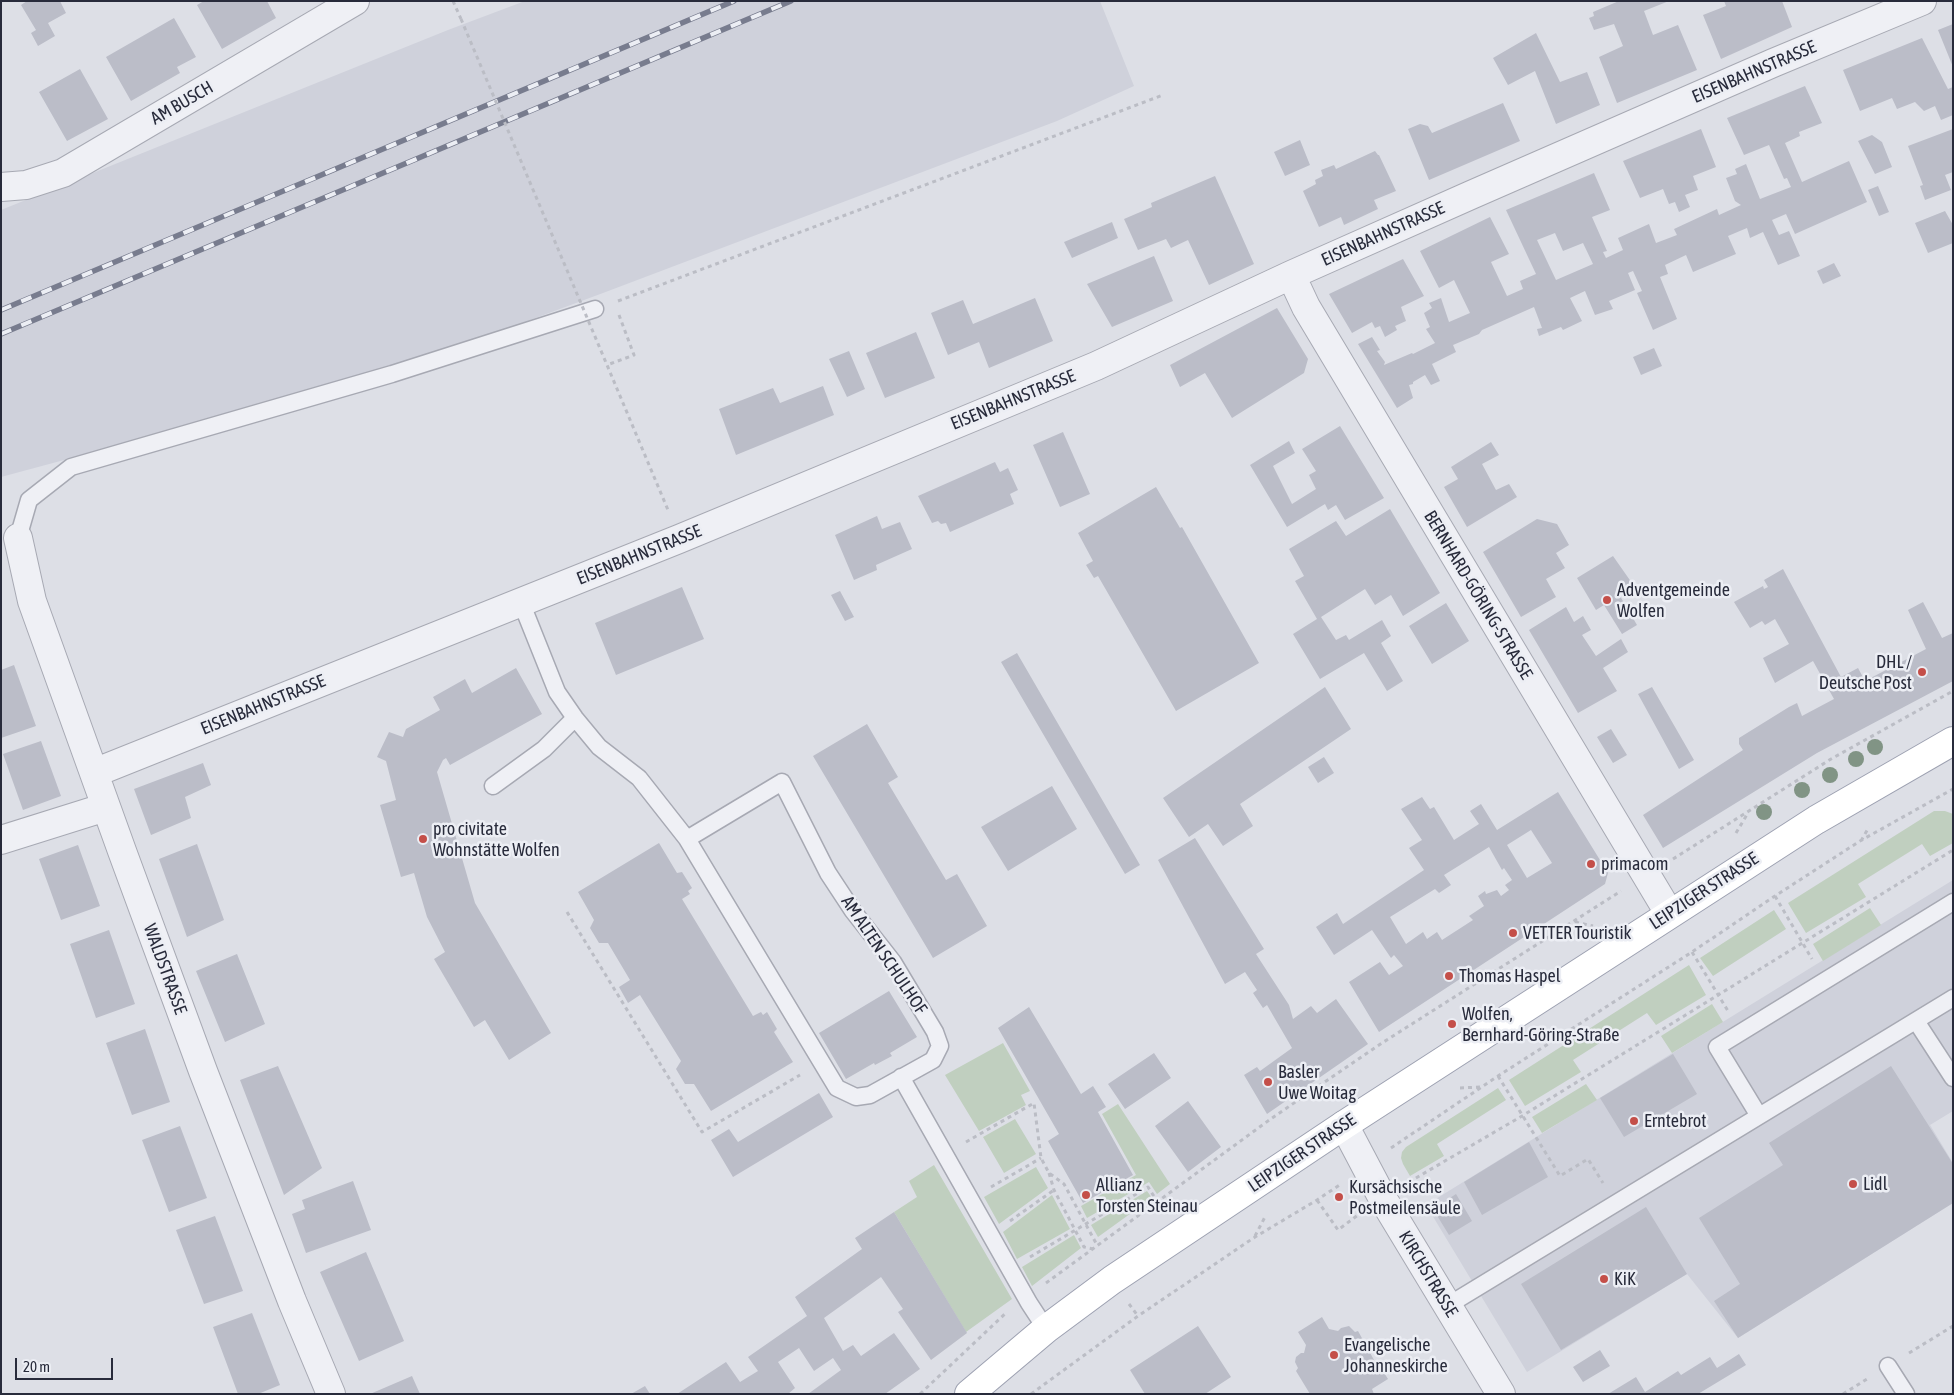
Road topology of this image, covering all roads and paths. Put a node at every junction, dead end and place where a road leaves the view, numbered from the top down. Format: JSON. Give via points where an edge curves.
{"nodes":[{"id":1,"x":355,"y":1,"type":"edge"},
{"id":2,"x":453,"y":1,"type":"edge"},
{"id":3,"x":1922,"y":1,"type":"edge"},
{"id":4,"x":1163,"y":95,"type":"dead end"},
{"id":5,"x":1,"y":187,"type":"edge"},
{"id":6,"x":1291,"y":275,"type":"junction"},
{"id":7,"x":614,"y":303,"type":"junction"},
{"id":8,"x":595,"y":310,"type":"joint"},
{"id":9,"x":607,"y":365,"type":"junction"},
{"id":10,"x":18,"y":538,"type":"joint"},
{"id":11,"x":679,"y":539,"type":"junction"},
{"id":12,"x":521,"y":602,"type":"junction"},
{"id":13,"x":1953,"y":691,"type":"edge"},
{"id":14,"x":575,"y":718,"type":"junction"},
{"id":15,"x":1952,"y":742,"type":"edge"},
{"id":16,"x":94,"y":773,"type":"junction"},
{"id":17,"x":493,"y":786,"type":"dead end"},
{"id":18,"x":1953,"y":789,"type":"edge"},
{"id":19,"x":106,"y":807,"type":"junction"},
{"id":20,"x":1749,"y":812,"type":"dead end"},
{"id":21,"x":688,"y":839,"type":"junction"},
{"id":22,"x":1,"y":840,"type":"edge"},
{"id":23,"x":1953,"y":850,"type":"edge"},
{"id":24,"x":1775,"y":896,"type":"junction"},
{"id":25,"x":1953,"y":902,"type":"edge"},
{"id":26,"x":567,"y":912,"type":"dead end"},
{"id":27,"x":1669,"y":914,"type":"junction"},
{"id":28,"x":1574,"y":922,"type":"dead end"},
{"id":29,"x":1802,"y":943,"type":"junction"},
{"id":30,"x":1692,"y":952,"type":"junction"},
{"id":31,"x":1812,"y":959,"type":"dead end"},
{"id":32,"x":1718,"y":995,"type":"junction"},
{"id":33,"x":1953,"y":998,"type":"edge"},
{"id":34,"x":1728,"y":1011,"type":"dead end"},
{"id":35,"x":1916,"y":1021,"type":"junction"},
{"id":36,"x":821,"y":1062,"type":"junction"},
{"id":37,"x":1498,"y":1076,"type":"junction"},
{"id":38,"x":901,"y":1077,"type":"junction"},
{"id":39,"x":1953,"y":1078,"type":"edge"},
{"id":40,"x":1483,"y":1087,"type":"dead end"},
{"id":41,"x":1522,"y":1116,"type":"junction"},
{"id":42,"x":1759,"y":1116,"type":"junction"},
{"id":43,"x":1344,"y":1125,"type":"junction"},
{"id":44,"x":945,"y":1154,"type":"junction"},
{"id":45,"x":1041,"y":1158,"type":"junction"},
{"id":46,"x":1049,"y":1173,"type":"junction"},
{"id":47,"x":1054,"y":1190,"type":"junction"},
{"id":48,"x":971,"y":1199,"type":"junction"},
{"id":49,"x":1383,"y":1199,"type":"junction"},
{"id":50,"x":1317,"y":1200,"type":"dead end"},
{"id":51,"x":1158,"y":1201,"type":"junction"},
{"id":52,"x":1060,"y":1202,"type":"dead end"},
{"id":53,"x":1616,"y":1203,"type":"junction"},
{"id":54,"x":1358,"y":1215,"type":"dead end"},
{"id":55,"x":1086,"y":1224,"type":"junction"},
{"id":56,"x":991,"y":1234,"type":"junction"},
{"id":57,"x":1254,"y":1237,"type":"dead end"},
{"id":58,"x":1097,"y":1245,"type":"junction"},
{"id":59,"x":1023,"y":1261,"type":"dead end"},
{"id":60,"x":1026,"y":1297,"type":"junction"},
{"id":61,"x":1447,"y":1306,"type":"junction"},
{"id":62,"x":1046,"y":1329,"type":"junction"},
{"id":63,"x":1888,"y":1366,"type":"dead end"},
{"id":64,"x":331,"y":1394,"type":"edge"},
{"id":65,"x":920,"y":1394,"type":"edge"},
{"id":66,"x":969,"y":1394,"type":"edge"},
{"id":67,"x":1031,"y":1394,"type":"edge"},
{"id":68,"x":1501,"y":1394,"type":"edge"},
{"id":69,"x":1906,"y":1394,"type":"edge"}],
"edges":[{"from":1,"to":5,"type":"street","name":"AM BUSCH","via":[[63,173],[26,185]]},
{"from":2,"to":9,"type":"path","bridge":true},
{"from":3,"to":6,"type":"street","name":"EISENBAHNSTRASSE"},
{"from":4,"to":7,"type":"path"},
{"from":6,"to":11,"type":"street","name":"EISENBAHNSTRASSE","via":[[1096,366]]},
{"from":6,"to":27,"type":"street","name":"BERNHARD-GÖRING-STRASSE","via":[[1306,308]]},
{"from":7,"to":8,"type":"path"},
{"from":7,"to":9,"type":"path","via":[[634,355]]},
{"from":8,"to":10,"type":"lane","via":[[392,374],[71,467],[29,500]]},
{"from":9,"to":11,"type":"path"},
{"from":10,"to":16,"type":"street","name":"WALDSTRASSE","via":[[32,601]]},
{"from":11,"to":12,"type":"street","name":"EISENBAHNSTRASSE"},
{"from":12,"to":14,"type":"lane","name":"AM ALTEN SCHULHOF","via":[[557,692]]},
{"from":12,"to":16,"type":"street","name":"EISENBAHNSTRASSE"},
{"from":13,"to":20,"type":"path","via":[[1831,759]]},
{"from":14,"to":17,"type":"lane","via":[[544,749]]},
{"from":14,"to":21,"type":"lane","name":"AM ALTEN SCHULHOF","via":[[599,747],[639,778]]},
{"from":15,"to":27,"type":"main road","name":"LEIPZIGER STRASSE","via":[[1816,820]]},
{"from":16,"to":19,"type":"street","name":"WALDSTRASSE"},
{"from":18,"to":24,"type":"path","via":[[1860,841]]},
{"from":19,"to":22,"type":"street"},
{"from":19,"to":64,"type":"street","name":"WALDSTRASSE","via":[[228,1135]]},
{"from":21,"to":36,"type":"lane","name":"AM ALTEN SCHULHOF"},
{"from":21,"to":38,"type":"lane","name":"AM ALTEN SCHULHOF","via":[[782,782],[828,873],[893,962],[936,1032],[940,1046],[932,1060]]},
{"from":23,"to":29,"type":"path"},
{"from":24,"to":29,"type":"path"},
{"from":24,"to":30,"type":"path"},
{"from":25,"to":42,"type":"lane","via":[[1717,1047]]},
{"from":26,"to":36,"type":"path","via":[[702,1132]]},
{"from":27,"to":43,"type":"main road","name":"LEIPZIGER STRASSE"},
{"from":28,"to":51,"type":"path","via":[[1382,1043]]},
{"from":29,"to":31,"type":"path"},
{"from":29,"to":32,"type":"path"},
{"from":30,"to":32,"type":"path"},
{"from":30,"to":37,"type":"path"},
{"from":32,"to":34,"type":"path"},
{"from":32,"to":41,"type":"path"},
{"from":33,"to":35,"type":"lane"},
{"from":35,"to":39,"type":"lane"},
{"from":35,"to":42,"type":"lane"},
{"from":36,"to":38,"type":"lane","name":"AM ALTEN SCHULHOF","via":[[837,1088],[856,1097],[870,1095]]},
{"from":37,"to":40,"type":"path"},
{"from":37,"to":41,"type":"path"},
{"from":38,"to":44,"type":"lane"},
{"from":41,"to":49,"type":"path"},
{"from":41,"to":53,"type":"path","via":[[1560,1176],[1588,1159]]},
{"from":42,"to":53,"type":"lane"},
{"from":43,"to":49,"type":"street","name":"KIRCHSTRASSE"},
{"from":43,"to":62,"type":"main road","name":"LEIPZIGER STRASSE","via":[[1112,1280]]},
{"from":44,"to":45,"type":"path","via":[[1034,1103]]},
{"from":44,"to":48,"type":"lane"},
{"from":45,"to":46,"type":"path"},
{"from":45,"to":48,"type":"path"},
{"from":46,"to":47,"type":"path"},
{"from":46,"to":55,"type":"path","via":[[1064,1184]]},
{"from":47,"to":52,"type":"path"},
{"from":47,"to":56,"type":"path"},
{"from":48,"to":56,"type":"lane"},
{"from":49,"to":61,"type":"street","name":"KIRCHSTRASSE"},
{"from":50,"to":54,"type":"path","via":[[1338,1230]]},
{"from":51,"to":55,"type":"path","via":[[1148,1188]]},
{"from":51,"to":58,"type":"path"},
{"from":53,"to":61,"type":"lane"},
{"from":55,"to":58,"type":"path"},
{"from":55,"to":59,"type":"path"},
{"from":56,"to":60,"type":"lane"},
{"from":57,"to":67,"type":"path"},
{"from":58,"to":60,"type":"path"},
{"from":60,"to":62,"type":"lane"},
{"from":60,"to":65,"type":"path"},
{"from":61,"to":68,"type":"street","name":"KIRCHSTRASSE"},
{"from":62,"to":66,"type":"main road","name":"LEIPZIGER STRASSE"},
{"from":63,"to":69,"type":"lane"}]}
